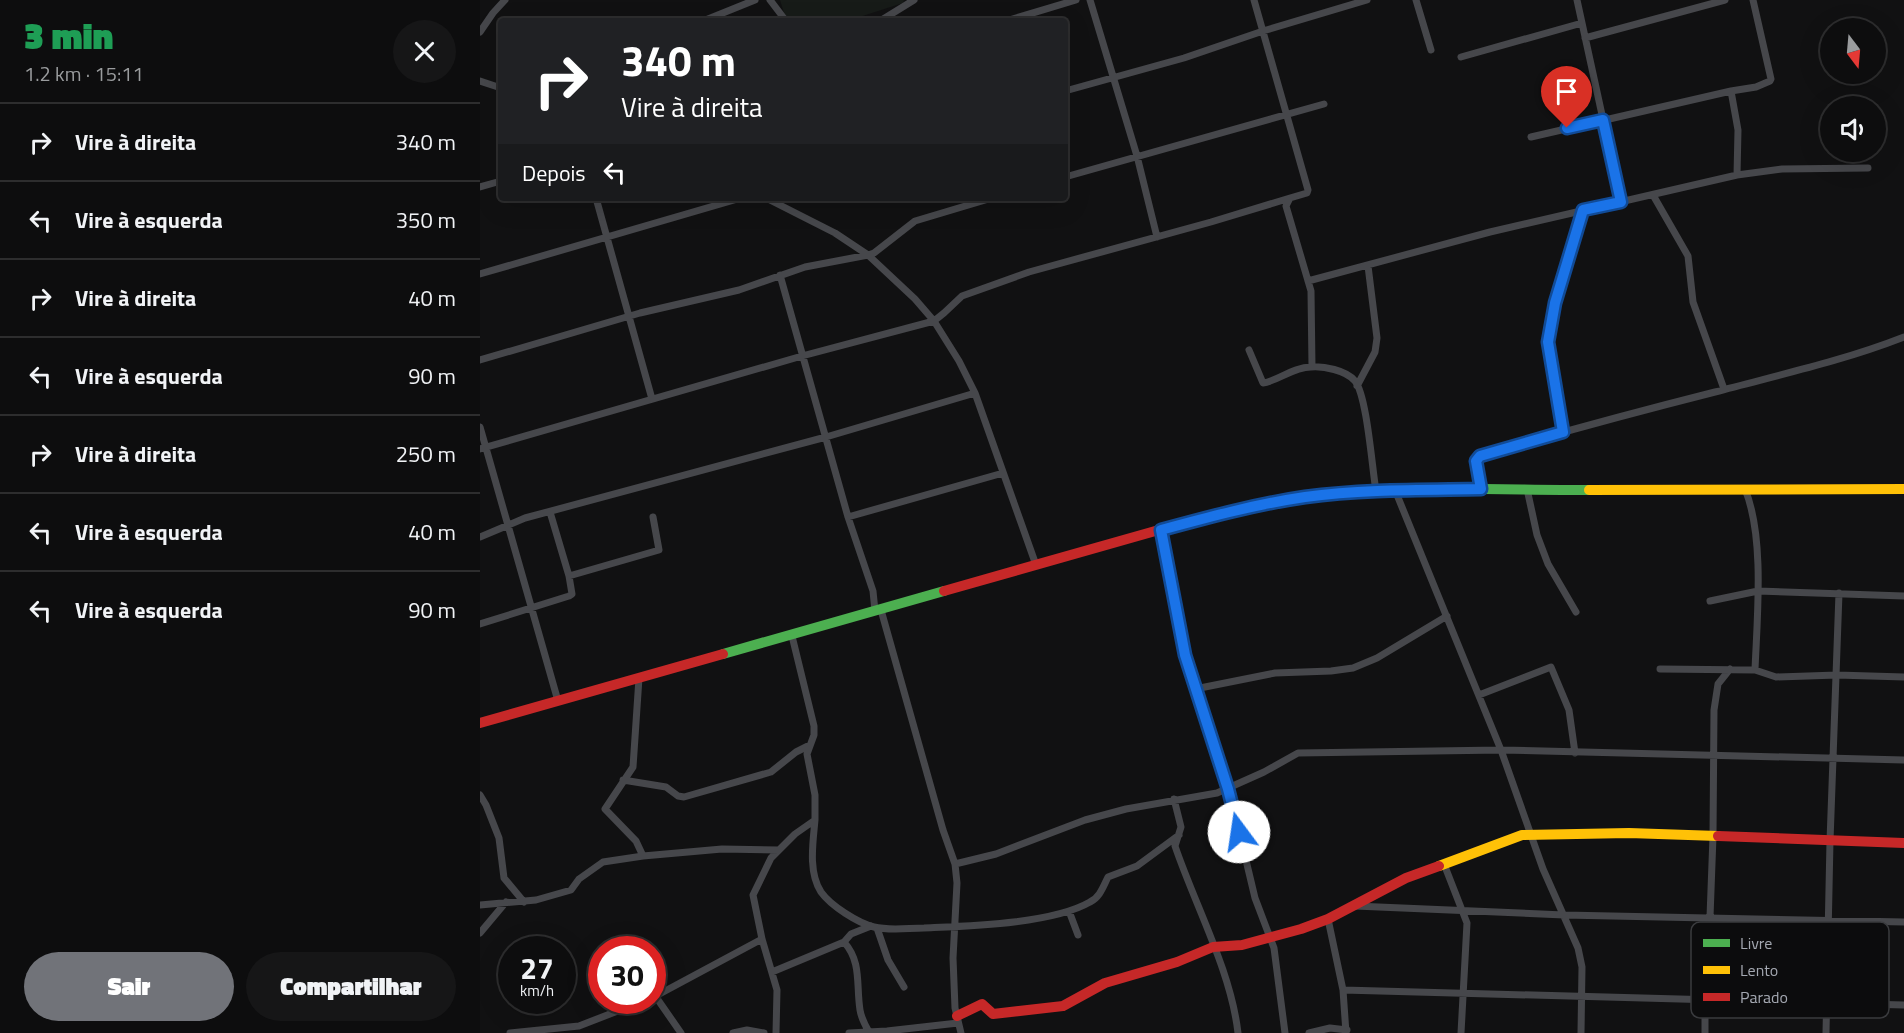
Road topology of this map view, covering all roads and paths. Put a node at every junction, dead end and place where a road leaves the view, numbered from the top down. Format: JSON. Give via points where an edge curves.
{"nodes":[{"id":1,"x":505,"y":0,"type":"edge"},
{"id":2,"x":755,"y":0,"type":"edge"},
{"id":3,"x":770,"y":0,"type":"edge"},
{"id":4,"x":914,"y":0,"type":"edge"},
{"id":5,"x":1074,"y":0,"type":"edge"},
{"id":6,"x":1090,"y":0,"type":"edge"},
{"id":7,"x":1254,"y":0,"type":"edge"},
{"id":8,"x":1367,"y":0,"type":"edge"},
{"id":9,"x":1416,"y":0,"type":"edge"},
{"id":10,"x":1577,"y":0,"type":"edge"},
{"id":11,"x":1725,"y":0,"type":"edge"},
{"id":12,"x":1753,"y":0,"type":"edge"},
{"id":13,"x":1695,"y":4,"type":"edge"},
{"id":14,"x":710,"y":18,"type":"edge"},
{"id":15,"x":784,"y":18,"type":"edge"},
{"id":16,"x":885,"y":18,"type":"edge"},
{"id":17,"x":1016,"y":18,"type":"edge"},
{"id":18,"x":1582,"y":23,"type":"junction"},
{"id":19,"x":1263,"y":31,"type":"junction"},
{"id":20,"x":480,"y":32,"type":"edge"},
{"id":21,"x":1585,"y":38,"type":"junction"},
{"id":22,"x":1431,"y":50,"type":"dead end"},
{"id":23,"x":1461,"y":57,"type":"dead end"},
{"id":24,"x":1113,"y":78,"type":"junction"},
{"id":25,"x":480,"y":81,"type":"edge"},
{"id":26,"x":498,"y":87,"type":"edge"},
{"id":27,"x":1068,"y":90,"type":"edge"},
{"id":28,"x":1731,"y":91,"type":"junction"},
{"id":29,"x":1324,"y":104,"type":"dead end"},
{"id":30,"x":1285,"y":115,"type":"junction"},
{"id":31,"x":1603,"y":120,"type":"junction"},
{"id":32,"x":1531,"y":137,"type":"dead end"},
{"id":33,"x":1137,"y":156,"type":"junction"},
{"id":34,"x":1868,"y":168,"type":"dead end"},
{"id":35,"x":1737,"y":175,"type":"junction"},
{"id":36,"x":1068,"y":176,"type":"edge"},
{"id":37,"x":498,"y":182,"type":"edge"},
{"id":38,"x":480,"y":187,"type":"edge"},
{"id":39,"x":1653,"y":195,"type":"junction"},
{"id":40,"x":1290,"y":198,"type":"junction"},
{"id":41,"x":597,"y":201,"type":"edge"},
{"id":42,"x":730,"y":201,"type":"edge"},
{"id":43,"x":772,"y":201,"type":"edge"},
{"id":44,"x":961,"y":201,"type":"edge"},
{"id":45,"x":982,"y":201,"type":"edge"},
{"id":46,"x":1277,"y":202,"type":"junction"},
{"id":47,"x":1621,"y":202,"type":"junction"},
{"id":48,"x":1286,"y":206,"type":"junction"},
{"id":49,"x":962,"y":207,"type":"junction"},
{"id":50,"x":1583,"y":210,"type":"junction"},
{"id":51,"x":607,"y":236,"type":"junction"},
{"id":52,"x":1157,"y":237,"type":"junction"},
{"id":53,"x":868,"y":255,"type":"junction"},
{"id":54,"x":1368,"y":266,"type":"junction"},
{"id":55,"x":480,"y":274,"type":"edge"},
{"id":56,"x":780,"y":275,"type":"junction"},
{"id":57,"x":1308,"y":281,"type":"junction"},
{"id":58,"x":628,"y":316,"type":"junction"},
{"id":59,"x":933,"y":321,"type":"junction"},
{"id":60,"x":1904,"y":337,"type":"edge"},
{"id":61,"x":1249,"y":351,"type":"dead end"},
{"id":62,"x":802,"y":356,"type":"junction"},
{"id":63,"x":480,"y":360,"type":"edge"},
{"id":64,"x":1312,"y":367,"type":"junction"},
{"id":65,"x":1357,"y":386,"type":"junction"},
{"id":66,"x":1724,"y":389,"type":"junction"},
{"id":67,"x":975,"y":393,"type":"junction"},
{"id":68,"x":652,"y":399,"type":"junction"},
{"id":69,"x":480,"y":427,"type":"edge"},
{"id":70,"x":1563,"y":432,"type":"junction"},
{"id":71,"x":826,"y":437,"type":"junction"},
{"id":72,"x":483,"y":448,"type":"edge"},
{"id":73,"x":1003,"y":473,"type":"junction"},
{"id":74,"x":1481,"y":489,"type":"junction"},
{"id":75,"x":1527,"y":489,"type":"junction"},
{"id":76,"x":1745,"y":489,"type":"junction"},
{"id":77,"x":1760,"y":489,"type":"junction"},
{"id":78,"x":1904,"y":489,"type":"edge"},
{"id":79,"x":1395,"y":490,"type":"junction"},
{"id":80,"x":1376,"y":491,"type":"junction"},
{"id":81,"x":1752,"y":507,"type":"junction"},
{"id":82,"x":550,"y":512,"type":"junction"},
{"id":83,"x":653,"y":517,"type":"dead end"},
{"id":84,"x":848,"y":517,"type":"junction"},
{"id":85,"x":508,"y":525,"type":"junction"},
{"id":86,"x":1161,"y":530,"type":"junction"},
{"id":87,"x":480,"y":537,"type":"edge"},
{"id":88,"x":1036,"y":565,"type":"junction"},
{"id":89,"x":569,"y":576,"type":"junction"},
{"id":90,"x":1758,"y":591,"type":"junction"},
{"id":91,"x":1839,"y":593,"type":"junction"},
{"id":92,"x":1904,"y":596,"type":"edge"},
{"id":93,"x":1710,"y":601,"type":"dead end"},
{"id":94,"x":532,"y":608,"type":"junction"},
{"id":95,"x":878,"y":610,"type":"junction"},
{"id":96,"x":1576,"y":612,"type":"dead end"},
{"id":97,"x":1447,"y":616,"type":"junction"},
{"id":98,"x":480,"y":624,"type":"edge"},
{"id":99,"x":792,"y":636,"type":"junction"},
{"id":100,"x":1660,"y":669,"type":"dead end"},
{"id":101,"x":1730,"y":669,"type":"junction"},
{"id":102,"x":1755,"y":670,"type":"junction"},
{"id":103,"x":1837,"y":675,"type":"junction"},
{"id":104,"x":1904,"y":677,"type":"edge"},
{"id":105,"x":639,"y":678,"type":"junction"},
{"id":106,"x":1195,"y":688,"type":"junction"},
{"id":107,"x":1479,"y":694,"type":"junction"},
{"id":108,"x":558,"y":700,"type":"junction"},
{"id":109,"x":480,"y":723,"type":"edge"},
{"id":110,"x":810,"y":745,"type":"junction"},
{"id":111,"x":1501,"y":750,"type":"junction"},
{"id":112,"x":1575,"y":753,"type":"junction"},
{"id":113,"x":1714,"y":755,"type":"junction"},
{"id":114,"x":1833,"y":758,"type":"junction"},
{"id":115,"x":1904,"y":760,"type":"edge"},
{"id":116,"x":623,"y":780,"type":"junction"},
{"id":117,"x":1228,"y":789,"type":"junction"},
{"id":118,"x":480,"y":795,"type":"edge"},
{"id":119,"x":1174,"y":799,"type":"junction"},
{"id":120,"x":815,"y":820,"type":"junction"},
{"id":121,"x":1530,"y":834,"type":"junction"},
{"id":122,"x":1179,"y":835,"type":"junction"},
{"id":123,"x":1713,"y":836,"type":"junction"},
{"id":124,"x":1830,"y":841,"type":"junction"},
{"id":125,"x":1904,"y":843,"type":"edge"},
{"id":126,"x":779,"y":850,"type":"junction"},
{"id":127,"x":643,"y":856,"type":"junction"},
{"id":128,"x":954,"y":864,"type":"junction"},
{"id":129,"x":1444,"y":864,"type":"junction"},
{"id":130,"x":506,"y":902,"type":"junction"},
{"id":131,"x":524,"y":902,"type":"junction"},
{"id":132,"x":480,"y":905,"type":"edge"},
{"id":133,"x":1350,"y":906,"type":"junction"},
{"id":134,"x":1464,"y":911,"type":"junction"},
{"id":135,"x":1069,"y":912,"type":"junction"},
{"id":136,"x":1564,"y":915,"type":"junction"},
{"id":137,"x":1710,"y":917,"type":"junction"},
{"id":138,"x":1328,"y":919,"type":"junction"},
{"id":139,"x":1829,"y":921,"type":"junction"},
{"id":140,"x":1710,"y":922,"type":"edge"},
{"id":141,"x":1904,"y":922,"type":"edge"},
{"id":142,"x":874,"y":927,"type":"junction"},
{"id":143,"x":953,"y":928,"type":"junction"},
{"id":144,"x":480,"y":933,"type":"edge"},
{"id":145,"x":1078,"y":935,"type":"dead end"},
{"id":146,"x":762,"y":939,"type":"junction"},
{"id":147,"x":1270,"y":939,"type":"junction"},
{"id":148,"x":844,"y":942,"type":"junction"},
{"id":149,"x":1214,"y":947,"type":"junction"},
{"id":150,"x":772,"y":972,"type":"junction"},
{"id":151,"x":904,"y":987,"type":"dead end"},
{"id":152,"x":1343,"y":990,"type":"junction"},
{"id":153,"x":666,"y":991,"type":"edge"},
{"id":154,"x":1464,"y":993,"type":"junction"},
{"id":155,"x":1582,"y":996,"type":"junction"},
{"id":156,"x":1691,"y":999,"type":"edge"},
{"id":157,"x":1889,"y":1005,"type":"edge"},
{"id":158,"x":1904,"y":1005,"type":"edge"},
{"id":159,"x":666,"y":1013,"type":"edge"},
{"id":160,"x":610,"y":1014,"type":"edge"},
{"id":161,"x":1826,"y":1018,"type":"edge"},
{"id":162,"x":957,"y":1020,"type":"junction"},
{"id":163,"x":1347,"y":1031,"type":"edge"},
{"id":164,"x":868,"y":1032,"type":"edge"},
{"id":165,"x":510,"y":1033,"type":"edge"},
{"id":166,"x":681,"y":1033,"type":"edge"},
{"id":167,"x":733,"y":1033,"type":"edge"},
{"id":168,"x":764,"y":1033,"type":"edge"},
{"id":169,"x":776,"y":1033,"type":"edge"},
{"id":170,"x":849,"y":1033,"type":"edge"},
{"id":171,"x":961,"y":1033,"type":"edge"},
{"id":172,"x":1238,"y":1033,"type":"edge"},
{"id":173,"x":1286,"y":1033,"type":"edge"},
{"id":174,"x":1309,"y":1033,"type":"edge"},
{"id":175,"x":1461,"y":1033,"type":"edge"},
{"id":176,"x":1581,"y":1033,"type":"edge"},
{"id":177,"x":1826,"y":1033,"type":"edge"}],
"edges":[{"from":1,"to":20,"type":"street"},
{"from":2,"to":14,"type":"street"},
{"from":3,"to":15,"type":"street"},
{"from":4,"to":16,"type":"street"},
{"from":5,"to":17,"type":"street"},
{"from":6,"to":24,"type":"street"},
{"from":7,"to":19,"type":"street"},
{"from":8,"to":19,"type":"street"},
{"from":9,"to":22,"type":"street"},
{"from":10,"to":18,"type":"street"},
{"from":11,"to":13,"type":"street"},
{"from":12,"to":28,"type":"street","via":[[1771,79],[1756,87]]},
{"from":13,"to":21,"type":"street"},
{"from":18,"to":21,"type":"street"},
{"from":18,"to":23,"type":"street"},
{"from":19,"to":24,"type":"street"},
{"from":19,"to":30,"type":"street"},
{"from":21,"to":31,"type":"street"},
{"from":24,"to":27,"type":"street"},
{"from":24,"to":33,"type":"street"},
{"from":25,"to":26,"type":"street"},
{"from":28,"to":31,"type":"street"},
{"from":28,"to":35,"type":"street","via":[[1738,130]]},
{"from":29,"to":30,"type":"street"},
{"from":30,"to":33,"type":"street"},
{"from":30,"to":40,"type":"street","via":[[1308,190]]},
{"from":31,"to":32,"type":"street"},
{"from":31,"to":47,"type":"street"},
{"from":33,"to":36,"type":"street"},
{"from":33,"to":52,"type":"street"},
{"from":34,"to":35,"type":"street","via":[[1782,169]]},
{"from":35,"to":39,"type":"street"},
{"from":37,"to":38,"type":"street"},
{"from":39,"to":47,"type":"street"},
{"from":39,"to":66,"type":"street","via":[[1688,256],[1693,302]]},
{"from":40,"to":46,"type":"street"},
{"from":40,"to":48,"type":"street"},
{"from":41,"to":51,"type":"street"},
{"from":42,"to":51,"type":"street"},
{"from":43,"to":53,"type":"street","via":[[835,233]]},
{"from":44,"to":49,"type":"street"},
{"from":45,"to":49,"type":"street"},
{"from":46,"to":48,"type":"street"},
{"from":46,"to":52,"type":"street"},
{"from":47,"to":50,"type":"street"},
{"from":48,"to":57,"type":"street"},
{"from":49,"to":53,"type":"street","via":[[915,221]]},
{"from":50,"to":54,"type":"street"},
{"from":50,"to":70,"type":"street","via":[[1555,303],[1548,342]]},
{"from":51,"to":55,"type":"street"},
{"from":51,"to":58,"type":"street"},
{"from":52,"to":59,"type":"street","via":[[1029,272],[962,296]]},
{"from":53,"to":56,"type":"street"},
{"from":53,"to":59,"type":"street"},
{"from":54,"to":57,"type":"street"},
{"from":54,"to":65,"type":"street","via":[[1377,338],[1372,359]]},
{"from":56,"to":58,"type":"street","via":[[739,290]]},
{"from":56,"to":62,"type":"street"},
{"from":57,"to":64,"type":"street","via":[[1312,300]]},
{"from":58,"to":63,"type":"street"},
{"from":58,"to":68,"type":"street"},
{"from":59,"to":62,"type":"street"},
{"from":59,"to":67,"type":"street"},
{"from":60,"to":66,"type":"street"},
{"from":61,"to":64,"type":"street","via":[[1263,383]]},
{"from":62,"to":68,"type":"street"},
{"from":62,"to":71,"type":"street"},
{"from":64,"to":65,"type":"street","via":[[1344,373]]},
{"from":65,"to":80,"type":"street","via":[[1365,412]]},
{"from":66,"to":70,"type":"street"},
{"from":67,"to":71,"type":"street"},
{"from":67,"to":73,"type":"street"},
{"from":68,"to":72,"type":"street"},
{"from":69,"to":72,"type":"street"},
{"from":70,"to":74,"type":"street","via":[[1480,456],[1476,461]]},
{"from":71,"to":82,"type":"street"},
{"from":71,"to":84,"type":"street"},
{"from":72,"to":85,"type":"street"},
{"from":73,"to":84,"type":"street"},
{"from":73,"to":88,"type":"street"},
{"from":74,"to":75,"type":"main road"},
{"from":74,"to":79,"type":"main road"},
{"from":75,"to":76,"type":"main road"},
{"from":75,"to":96,"type":"street","via":[[1548,564]]},
{"from":76,"to":77,"type":"main road"},
{"from":76,"to":81,"type":"street"},
{"from":77,"to":78,"type":"main road"},
{"from":77,"to":81,"type":"street"},
{"from":79,"to":80,"type":"main road"},
{"from":79,"to":97,"type":"street"},
{"from":80,"to":86,"type":"main road","via":[[1304,497]]},
{"from":81,"to":90,"type":"street"},
{"from":82,"to":85,"type":"street"},
{"from":82,"to":89,"type":"street"},
{"from":83,"to":89,"type":"street","via":[[659,550]]},
{"from":84,"to":95,"type":"street"},
{"from":85,"to":87,"type":"street"},
{"from":85,"to":94,"type":"street"},
{"from":86,"to":88,"type":"main road"},
{"from":86,"to":106,"type":"street","via":[[1177,620]]},
{"from":88,"to":95,"type":"main road"},
{"from":89,"to":94,"type":"street","via":[[569,596]]},
{"from":90,"to":91,"type":"street"},
{"from":90,"to":93,"type":"street"},
{"from":90,"to":102,"type":"street"},
{"from":91,"to":92,"type":"street"},
{"from":91,"to":103,"type":"street"},
{"from":94,"to":98,"type":"street"},
{"from":94,"to":108,"type":"street"},
{"from":95,"to":99,"type":"main road"},
{"from":95,"to":128,"type":"street"},
{"from":97,"to":106,"type":"street","via":[[1353,668],[1275,673]]},
{"from":97,"to":107,"type":"street"},
{"from":99,"to":105,"type":"main road"},
{"from":99,"to":110,"type":"street","via":[[814,726]]},
{"from":100,"to":101,"type":"street"},
{"from":101,"to":102,"type":"street"},
{"from":101,"to":113,"type":"street","via":[[1716,690]]},
{"from":102,"to":103,"type":"street","via":[[1776,677]]},
{"from":103,"to":104,"type":"street"},
{"from":103,"to":114,"type":"street"},
{"from":105,"to":108,"type":"main road"},
{"from":105,"to":116,"type":"street","via":[[633,767]]},
{"from":106,"to":117,"type":"street"},
{"from":107,"to":111,"type":"street"},
{"from":107,"to":112,"type":"street","via":[[1551,667],[1569,710]]},
{"from":108,"to":109,"type":"main road"},
{"from":110,"to":116,"type":"street","via":[[771,772],[684,797],[666,788]]},
{"from":110,"to":120,"type":"street","via":[[807,754],[815,795]]},
{"from":111,"to":112,"type":"street"},
{"from":111,"to":117,"type":"street","via":[[1298,753]]},
{"from":111,"to":121,"type":"street"},
{"from":112,"to":113,"type":"street"},
{"from":113,"to":114,"type":"street"},
{"from":113,"to":123,"type":"street"},
{"from":114,"to":115,"type":"street"},
{"from":114,"to":124,"type":"street"},
{"from":116,"to":127,"type":"street","via":[[605,809],[636,841]]},
{"from":117,"to":119,"type":"street"},
{"from":117,"to":147,"type":"street","via":[[1255,898]]},
{"from":118,"to":131,"type":"street","via":[[500,838],[504,878]]},
{"from":119,"to":122,"type":"street","via":[[1181,827]]},
{"from":119,"to":128,"type":"street","via":[[1085,820],[996,854]]},
{"from":120,"to":126,"type":"street"},
{"from":120,"to":142,"type":"street","via":[[813,861],[822,893],[848,914]]},
{"from":121,"to":123,"type":"main road"},
{"from":121,"to":129,"type":"main road"},
{"from":121,"to":136,"type":"street"},
{"from":122,"to":135,"type":"street","via":[[1137,866],[1108,877],[1098,896]]},
{"from":122,"to":149,"type":"street","via":[[1174,846]]},
{"from":123,"to":124,"type":"main road"},
{"from":123,"to":137,"type":"street"},
{"from":124,"to":125,"type":"main road"},
{"from":124,"to":139,"type":"street"},
{"from":126,"to":127,"type":"street","via":[[722,849]]},
{"from":126,"to":146,"type":"street","via":[[753,895]]},
{"from":127,"to":131,"type":"street","via":[[603,862],[579,879],[571,890]]},
{"from":128,"to":143,"type":"street","via":[[957,892]]},
{"from":129,"to":133,"type":"main road"},
{"from":129,"to":134,"type":"street"},
{"from":130,"to":131,"type":"street"},
{"from":130,"to":132,"type":"street"},
{"from":130,"to":144,"type":"street"},
{"from":133,"to":134,"type":"street"},
{"from":133,"to":138,"type":"main road"},
{"from":134,"to":136,"type":"street"},
{"from":134,"to":154,"type":"street"},
{"from":135,"to":143,"type":"street"},
{"from":135,"to":145,"type":"street"},
{"from":136,"to":137,"type":"street"},
{"from":136,"to":155,"type":"street","via":[[1581,958]]},
{"from":137,"to":139,"type":"street"},
{"from":137,"to":140,"type":"street"},
{"from":138,"to":147,"type":"main road"},
{"from":138,"to":152,"type":"street"},
{"from":139,"to":141,"type":"street"},
{"from":142,"to":143,"type":"street"},
{"from":142,"to":148,"type":"street","via":[[851,934]]},
{"from":142,"to":151,"type":"street"},
{"from":143,"to":162,"type":"street"},
{"from":146,"to":150,"type":"street"},
{"from":146,"to":153,"type":"street"},
{"from":147,"to":149,"type":"main road"},
{"from":147,"to":173,"type":"street"},
{"from":148,"to":150,"type":"street"},
{"from":148,"to":164,"type":"street","via":[[857,967],[860,1011]]},
{"from":149,"to":162,"type":"main road","via":[[1161,968],[1105,983],[1063,1006],[993,1014],[982,1004]]},
{"from":149,"to":172,"type":"street","via":[[1231,996]]},
{"from":150,"to":169,"type":"street","via":[[778,997]]},
{"from":152,"to":154,"type":"street"},
{"from":152,"to":163,"type":"street"},
{"from":154,"to":155,"type":"street"},
{"from":154,"to":175,"type":"street"},
{"from":155,"to":156,"type":"street"},
{"from":155,"to":176,"type":"street"},
{"from":157,"to":158,"type":"street"},
{"from":159,"to":166,"type":"street"},
{"from":160,"to":165,"type":"street","via":[[579,1026]]},
{"from":161,"to":177,"type":"street"},
{"from":162,"to":164,"type":"street"},
{"from":162,"to":171,"type":"street"},
{"from":163,"to":174,"type":"street","via":[[1330,1028]]},
{"from":164,"to":170,"type":"street"},
{"from":167,"to":168,"type":"street"}]}
